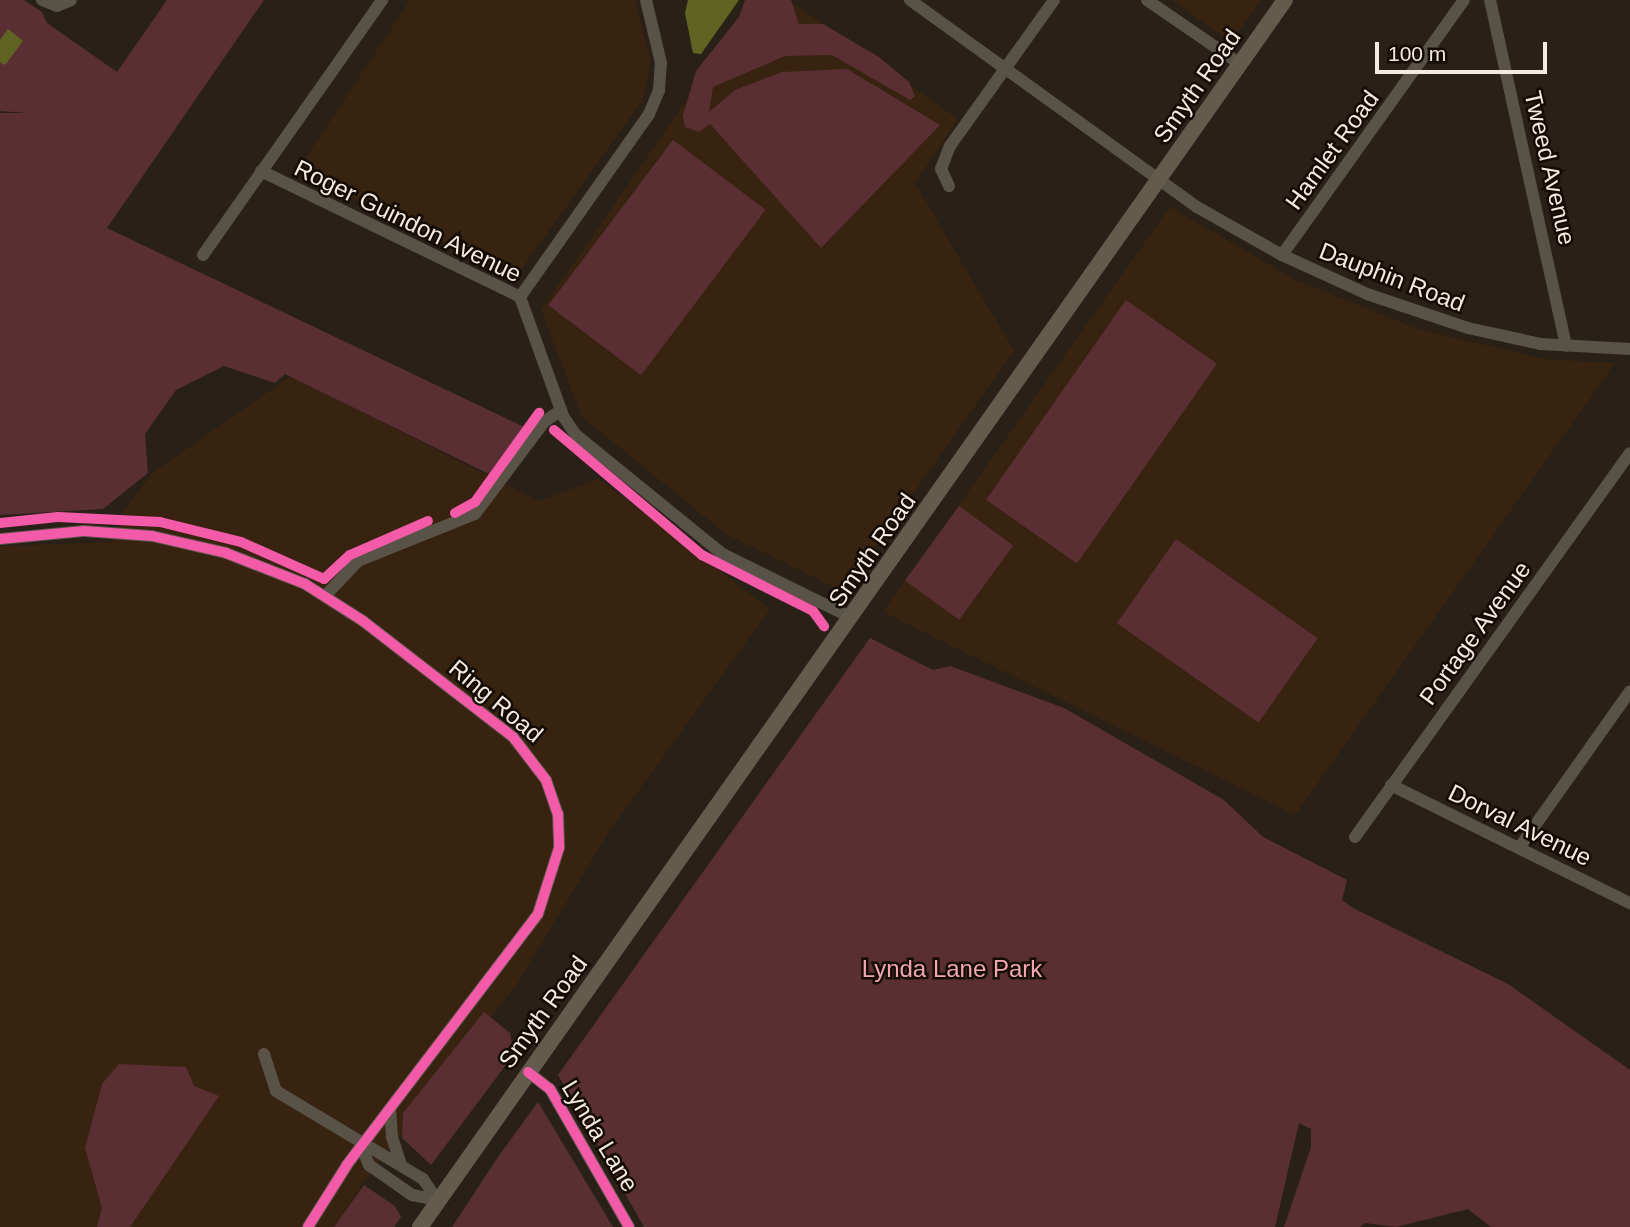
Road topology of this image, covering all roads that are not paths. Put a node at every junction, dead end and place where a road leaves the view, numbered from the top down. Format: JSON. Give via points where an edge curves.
{"nodes":[{"id":1,"x":42,"y":0,"type":"edge"},
{"id":2,"x":382,"y":0,"type":"edge"},
{"id":3,"x":646,"y":0,"type":"edge"},
{"id":4,"x":910,"y":0,"type":"edge"},
{"id":5,"x":1054,"y":0,"type":"edge"},
{"id":6,"x":1147,"y":0,"type":"edge"},
{"id":7,"x":1285,"y":0,"type":"edge"},
{"id":8,"x":1464,"y":0,"type":"edge"},
{"id":9,"x":1490,"y":0,"type":"edge"},
{"id":10,"x":70,"y":1,"type":"edge"},
{"id":11,"x":1240,"y":64,"type":"junction"},
{"id":12,"x":1006,"y":67,"type":"junction"},
{"id":13,"x":261,"y":172,"type":"junction"},
{"id":14,"x":1160,"y":179,"type":"junction"},
{"id":15,"x":949,"y":187,"type":"dead end"},
{"id":16,"x":203,"y":255,"type":"dead end"},
{"id":17,"x":1282,"y":255,"type":"junction"},
{"id":18,"x":520,"y":297,"type":"junction"},
{"id":19,"x":1566,"y":346,"type":"junction"},
{"id":20,"x":1630,"y":349,"type":"edge"},
{"id":21,"x":561,"y":410,"type":"junction"},
{"id":22,"x":1630,"y":453,"type":"edge"},
{"id":23,"x":0,"y":539,"type":"edge"},
{"id":24,"x":325,"y":596,"type":"junction"},
{"id":25,"x":852,"y":618,"type":"junction"},
{"id":26,"x":1630,"y":691,"type":"edge"},
{"id":27,"x":1391,"y":785,"type":"junction"},
{"id":28,"x":1354,"y":837,"type":"dead end"},
{"id":29,"x":1519,"y":848,"type":"junction"},
{"id":30,"x":1630,"y":903,"type":"edge"},
{"id":31,"x":264,"y":1054,"type":"dead end"},
{"id":32,"x":528,"y":1072,"type":"junction"},
{"id":33,"x":390,"y":1108,"type":"junction"},
{"id":34,"x":361,"y":1146,"type":"junction"},
{"id":35,"x":401,"y":1165,"type":"junction"},
{"id":36,"x":437,"y":1200,"type":"junction"},
{"id":37,"x":308,"y":1227,"type":"edge"},
{"id":38,"x":420,"y":1227,"type":"edge"},
{"id":39,"x":629,"y":1227,"type":"edge"}],
"edges":[{"from":1,"to":10,"type":"street","via":[[57,6]]},
{"from":2,"to":13,"type":"street"},
{"from":3,"to":18,"type":"street","via":[[661,63],[659,90],[649,114]]},
{"from":4,"to":12,"type":"street","name":"Dauphin Road"},
{"from":5,"to":12,"type":"street"},
{"from":6,"to":11,"type":"street"},
{"from":7,"to":11,"type":"main road","name":"Smyth Road"},
{"from":8,"to":17,"type":"street","name":"Hamlet Road"},
{"from":9,"to":19,"type":"street","name":"Tweed Avenue"},
{"from":11,"to":14,"type":"main road","name":"Smyth Road"},
{"from":12,"to":14,"type":"street","name":"Dauphin Road"},
{"from":12,"to":15,"type":"street","via":[[945,157],[940,169]]},
{"from":13,"to":16,"type":"street"},
{"from":13,"to":18,"type":"street","name":"Roger Guindon Avenue"},
{"from":14,"to":17,"type":"street","name":"Dauphin Road","via":[[1197,207]]},
{"from":14,"to":25,"type":"main road","name":"Smyth Road"},
{"from":17,"to":19,"type":"street","name":"Dauphin Road","via":[[1367,294],[1468,328]]},
{"from":18,"to":21,"type":"street","name":"Roger Guindon Avenue"},
{"from":19,"to":20,"type":"street","name":"Dauphin Road"},
{"from":21,"to":24,"type":"street","via":[[544,422],[475,514],[358,561]]},
{"from":21,"to":25,"type":"street","name":"Roger Guindon Avenue","via":[[576,435],[712,547]]},
{"from":22,"to":27,"type":"street","name":"Portage Avenue"},
{"from":23,"to":24,"type":"street","name":"Ring Road","via":[[94,531],[175,540],[264,566]]},
{"from":24,"to":33,"type":"street","name":"Ring Road","via":[[524,748],[546,780],[559,825],[558,861],[538,914]]},
{"from":25,"to":32,"type":"main road","name":"Smyth Road"},
{"from":26,"to":29,"type":"street"},
{"from":27,"to":28,"type":"street","name":"Portage Avenue"},
{"from":27,"to":29,"type":"street","name":"Dorval Avenue"},
{"from":29,"to":30,"type":"street","name":"Dorval Avenue"},
{"from":31,"to":34,"type":"street","via":[[276,1091]]},
{"from":32,"to":36,"type":"main road","name":"Smyth Road"},
{"from":32,"to":39,"type":"street","name":"Lynda Lane","via":[[550,1089]]},
{"from":33,"to":34,"type":"street","name":"Ring Road"},
{"from":33,"to":35,"type":"street","via":[[392,1138]]},
{"from":34,"to":35,"type":"street","via":[[380,1151]]},
{"from":34,"to":36,"type":"street","via":[[369,1165],[401,1188]]},
{"from":34,"to":37,"type":"street","name":"Ring Road"},
{"from":35,"to":36,"type":"street","via":[[423,1180]]},
{"from":36,"to":38,"type":"main road","name":"Smyth Road"}]}
